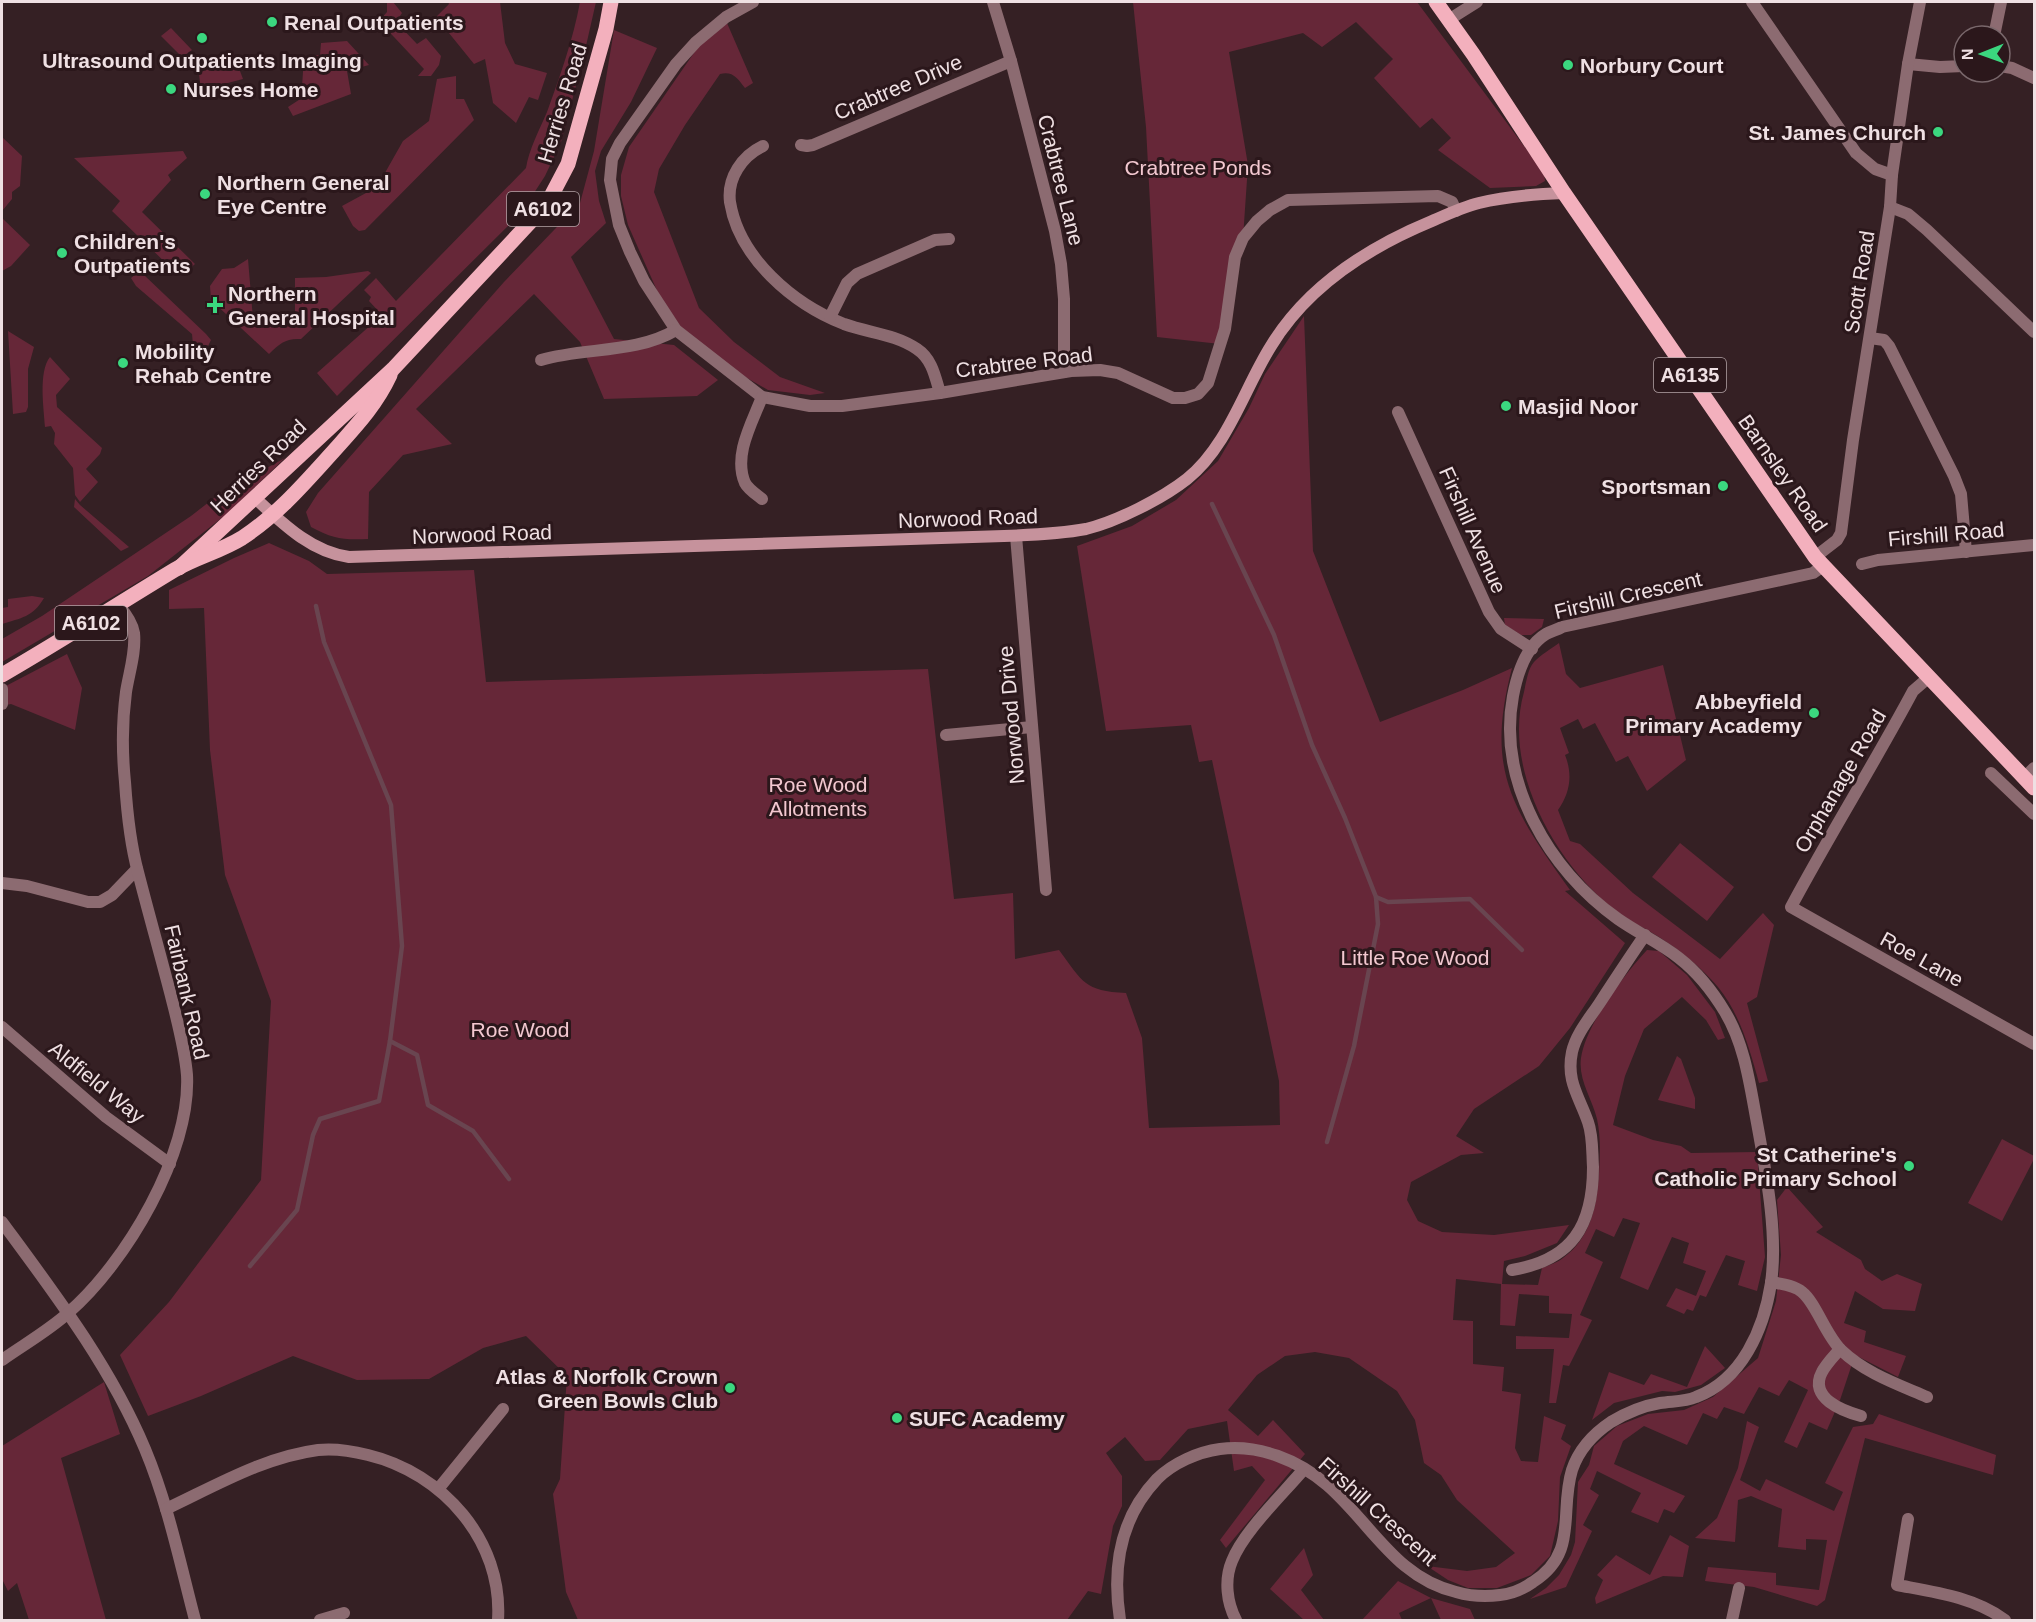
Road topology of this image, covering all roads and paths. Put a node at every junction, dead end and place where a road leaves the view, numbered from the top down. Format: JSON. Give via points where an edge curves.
{"nodes":[{"id":1,"x":611,"y":2,"type":"edge"},
{"id":2,"x":753,"y":2,"type":"edge"},
{"id":3,"x":993,"y":2,"type":"edge"},
{"id":4,"x":1436,"y":2,"type":"edge"},
{"id":5,"x":1477,"y":2,"type":"edge"},
{"id":6,"x":1752,"y":2,"type":"edge"},
{"id":7,"x":1920,"y":2,"type":"edge"},
{"id":8,"x":2001,"y":2,"type":"edge"},
{"id":9,"x":1450,"y":19,"type":"junction"},
{"id":10,"x":1996,"y":24,"type":"edge"},
{"id":11,"x":1011,"y":61,"type":"junction"},
{"id":12,"x":1908,"y":64,"type":"junction"},
{"id":13,"x":1952,"y":67,"type":"edge"},
{"id":14,"x":2012,"y":68,"type":"edge"},
{"id":15,"x":2034,"y":78,"type":"edge"},
{"id":16,"x":801,"y":145,"type":"dead end"},
{"id":17,"x":763,"y":146,"type":"dead end"},
{"id":18,"x":1892,"y":175,"type":"junction"},
{"id":19,"x":1564,"y":193,"type":"junction"},
{"id":20,"x":1890,"y":207,"type":"junction"},
{"id":21,"x":1456,"y":211,"type":"junction"},
{"id":22,"x":949,"y":239,"type":"dead end"},
{"id":23,"x":830,"y":317,"type":"junction"},
{"id":24,"x":676,"y":330,"type":"junction"},
{"id":25,"x":2034,"y":332,"type":"edge"},
{"id":26,"x":1870,"y":338,"type":"junction"},
{"id":27,"x":541,"y":360,"type":"dead end"},
{"id":28,"x":393,"y":369,"type":"junction"},
{"id":29,"x":1064,"y":372,"type":"junction"},
{"id":30,"x":940,"y":393,"type":"junction"},
{"id":31,"x":762,"y":397,"type":"junction"},
{"id":32,"x":1398,"y":412,"type":"dead end"},
{"id":33,"x":255,"y":498,"type":"junction"},
{"id":34,"x":762,"y":499,"type":"dead end"},
{"id":35,"x":273,"y":515,"type":"junction"},
{"id":36,"x":1016,"y":536,"type":"junction"},
{"id":37,"x":2034,"y":545,"type":"edge"},
{"id":38,"x":1966,"y":552,"type":"junction"},
{"id":39,"x":1819,"y":561,"type":"junction"},
{"id":40,"x":1862,"y":564,"type":"dead end"},
{"id":41,"x":179,"y":568,"type":"junction"},
{"id":42,"x":119,"y":606,"type":"junction"},
{"id":43,"x":1532,"y":649,"type":"junction"},
{"id":44,"x":2,"y":675,"type":"edge"},
{"id":45,"x":1928,"y":678,"type":"junction"},
{"id":46,"x":2,"y":689,"type":"edge"},
{"id":47,"x":2,"y":704,"type":"edge"},
{"id":48,"x":1032,"y":727,"type":"junction"},
{"id":49,"x":946,"y":735,"type":"dead end"},
{"id":50,"x":1991,"y":773,"type":"dead end"},
{"id":51,"x":2031,"y":778,"type":"edge"},
{"id":52,"x":2034,"y":814,"type":"edge"},
{"id":53,"x":137,"y":869,"type":"junction"},
{"id":54,"x":2,"y":883,"type":"edge"},
{"id":55,"x":1046,"y":890,"type":"dead end"},
{"id":56,"x":1791,"y":907,"type":"joint"},
{"id":57,"x":1645,"y":935,"type":"junction"},
{"id":58,"x":2,"y":1027,"type":"edge"},
{"id":59,"x":2034,"y":1044,"type":"edge"},
{"id":60,"x":170,"y":1164,"type":"junction"},
{"id":61,"x":2,"y":1222,"type":"edge"},
{"id":62,"x":1512,"y":1270,"type":"dead end"},
{"id":63,"x":1771,"y":1282,"type":"junction"},
{"id":64,"x":68,"y":1313,"type":"junction"},
{"id":65,"x":1840,"y":1349,"type":"junction"},
{"id":66,"x":2,"y":1360,"type":"edge"},
{"id":67,"x":1927,"y":1397,"type":"dead end"},
{"id":68,"x":503,"y":1410,"type":"dead end"},
{"id":69,"x":1860,"y":1416,"type":"dead end"},
{"id":70,"x":1304,"y":1469,"type":"junction"},
{"id":71,"x":439,"y":1488,"type":"junction"},
{"id":72,"x":166,"y":1509,"type":"junction"},
{"id":73,"x":1908,"y":1519,"type":"dead end"},
{"id":74,"x":1739,"y":1588,"type":"dead end"},
{"id":75,"x":344,"y":1613,"type":"dead end"},
{"id":76,"x":195,"y":1620,"type":"edge"},
{"id":77,"x":320,"y":1620,"type":"edge"},
{"id":78,"x":498,"y":1620,"type":"edge"},
{"id":79,"x":1120,"y":1620,"type":"edge"},
{"id":80,"x":1236,"y":1620,"type":"edge"},
{"id":81,"x":1732,"y":1620,"type":"edge"},
{"id":82,"x":2005,"y":1620,"type":"edge"}],
"edges":[{"from":1,"to":28,"type":"main road","name":"Herries Road","number":"A6102","via":[[568,164],[547,204]]},
{"from":2,"to":24,"type":"street","name":"Crabtree Road","via":[[726,17],[676,64],[612,159],[610,180],[619,225],[644,281]]},
{"from":3,"to":11,"type":"street","name":"Crabtree Lane"},
{"from":4,"to":9,"type":"main road","name":"Barnsley Road","number":"A6135"},
{"from":5,"to":9,"type":"street"},
{"from":6,"to":18,"type":"street","via":[[1856,153],[1875,169]]},
{"from":7,"to":12,"type":"street","name":"Scott Road"},
{"from":8,"to":10,"type":"street"},
{"from":9,"to":19,"type":"main road","name":"Barnsley Road","number":"A6135"},
{"from":11,"to":16,"type":"street","name":"Crabtree Drive","via":[[813,145]]},
{"from":11,"to":29,"type":"street","name":"Crabtree Lane","via":[[1061,264]]},
{"from":12,"to":13,"type":"street"},
{"from":12,"to":18,"type":"street","name":"Scott Road"},
{"from":14,"to":15,"type":"street"},
{"from":17,"to":23,"type":"street","via":[[741,162],[733,177],[729,196],[735,223],[741,238],[769,274]]},
{"from":18,"to":20,"type":"street","name":"Scott Road"},
{"from":19,"to":21,"type":"street","name":"Norwood Road","via":[[1503,198]]},
{"from":19,"to":39,"type":"main road","name":"Barnsley Road","number":"A6135"},
{"from":20,"to":25,"type":"street","via":[[1908,214],[1927,230]]},
{"from":20,"to":26,"type":"street","name":"Scott Road"},
{"from":21,"to":29,"type":"street","name":"Crabtree Road","via":[[1452,202],[1438,196],[1288,200],[1270,210],[1243,238],[1235,258],[1226,329],[1208,383],[1198,394],[1173,398],[1118,373]]},
{"from":21,"to":36,"type":"street","name":"Norwood Road","via":[[1389,240],[1322,285],[1272,344],[1221,439],[1188,478],[1118,518],[1056,534]]},
{"from":22,"to":23,"type":"street","via":[[935,240],[857,274],[843,290]]},
{"from":23,"to":30,"type":"street","via":[[905,342],[920,351],[928,359]]},
{"from":24,"to":27,"type":"street","via":[[651,341]]},
{"from":24,"to":31,"type":"street","name":"Crabtree Road"},
{"from":26,"to":38,"type":"street","via":[[1884,340],[1889,346],[1954,476],[1960,494]]},
{"from":26,"to":39,"type":"street","name":"Scott Road","via":[[1841,533]]},
{"from":28,"to":33,"type":"main road","name":"Herries Road"},
{"from":28,"to":35,"type":"main road","name":"Herries Road","number":"A6102","via":[[379,398]]},
{"from":29,"to":30,"type":"street","name":"Crabtree Road"},
{"from":30,"to":31,"type":"street","name":"Crabtree Road","via":[[842,406],[810,406]]},
{"from":31,"to":34,"type":"street","via":[[741,459],[746,485]]},
{"from":32,"to":43,"type":"street","name":"Firshill Avenue","via":[[1489,612],[1501,629]]},
{"from":33,"to":35,"type":"street","name":"Norwood Road"},
{"from":33,"to":41,"type":"main road","name":"Herries Road"},
{"from":35,"to":36,"type":"street","name":"Norwood Road","via":[[318,548],[349,557]]},
{"from":35,"to":41,"type":"main road","name":"Herries Road","number":"A6102","via":[[241,539]]},
{"from":36,"to":48,"type":"street","name":"Norwood Drive"},
{"from":37,"to":38,"type":"street","name":"Firshill Road"},
{"from":38,"to":40,"type":"street","name":"Firshill Road"},
{"from":39,"to":43,"type":"street","name":"Firshill Crescent","via":[[1813,573],[1562,627],[1546,634]]},
{"from":39,"to":45,"type":"main road","name":"Barnsley Road","number":"A6135"},
{"from":41,"to":42,"type":"main road","name":"Herries Road","number":"A6102"},
{"from":42,"to":44,"type":"main road","name":"Herries Road","number":"A6102"},
{"from":42,"to":53,"type":"street","name":"Fairbank Road","via":[[134,632],[122,742]]},
{"from":43,"to":57,"type":"street","name":"Firshill Crescent","via":[[1518,676],[1510,715],[1510,742],[1519,788],[1557,859],[1599,904]]},
{"from":45,"to":51,"type":"main road","name":"Barnsley Road","number":"A6135"},
{"from":45,"to":56,"type":"street","name":"Orphanage Road","via":[[1914,691]]},
{"from":46,"to":47,"type":"street"},
{"from":48,"to":49,"type":"street"},
{"from":48,"to":55,"type":"street","name":"Norwood Drive"},
{"from":50,"to":52,"type":"street"},
{"from":53,"to":54,"type":"street","via":[[112,896],[100,902]]},
{"from":53,"to":60,"type":"street","name":"Fairbank Road","via":[[180,1033],[187,1077],[181,1136]]},
{"from":56,"to":59,"type":"street","name":"Roe Lane"},
{"from":57,"to":62,"type":"street","via":[[1580,1032],[1572,1051],[1573,1089],[1592,1141],[1593,1183],[1581,1229],[1554,1257]]},
{"from":57,"to":63,"type":"street","name":"Firshill Crescent","via":[[1702,981],[1728,1016],[1740,1046],[1767,1181],[1773,1241]]},
{"from":58,"to":60,"type":"street","name":"Aldfield Way","via":[[106,1117]]},
{"from":60,"to":64,"type":"street","name":"Fairbank Road","via":[[128,1242],[103,1277]]},
{"from":61,"to":64,"type":"street"},
{"from":63,"to":65,"type":"street","via":[[1802,1291]]},
{"from":63,"to":70,"type":"street","name":"Firshill Crescent","via":[[1752,1344],[1729,1375],[1696,1397],[1622,1415],[1585,1444],[1570,1477],[1562,1549],[1554,1565],[1521,1590],[1502,1595],[1461,1594],[1423,1581],[1387,1551],[1325,1483]]},
{"from":64,"to":66,"type":"street","name":"Fairbank Road"},
{"from":64,"to":72,"type":"street","via":[[144,1448]]},
{"from":65,"to":67,"type":"street","via":[[1861,1366]]},
{"from":65,"to":69,"type":"street","via":[[1822,1371],[1820,1389],[1839,1410]]},
{"from":68,"to":71,"type":"street"},
{"from":70,"to":79,"type":"street","name":"Firshill Crescent","via":[[1269,1453],[1238,1448],[1214,1449],[1166,1469],[1140,1499],[1124,1534],[1117,1567]]},
{"from":70,"to":80,"type":"street","via":[[1246,1538],[1231,1562],[1228,1600]]},
{"from":71,"to":72,"type":"street","via":[[411,1470],[381,1458],[321,1449],[255,1467]]},
{"from":71,"to":78,"type":"street","via":[[478,1536],[495,1585]]},
{"from":72,"to":76,"type":"street"},
{"from":73,"to":82,"type":"street","via":[[1896,1585],[1975,1603]]},
{"from":74,"to":81,"type":"street"},
{"from":75,"to":77,"type":"street"}]}
